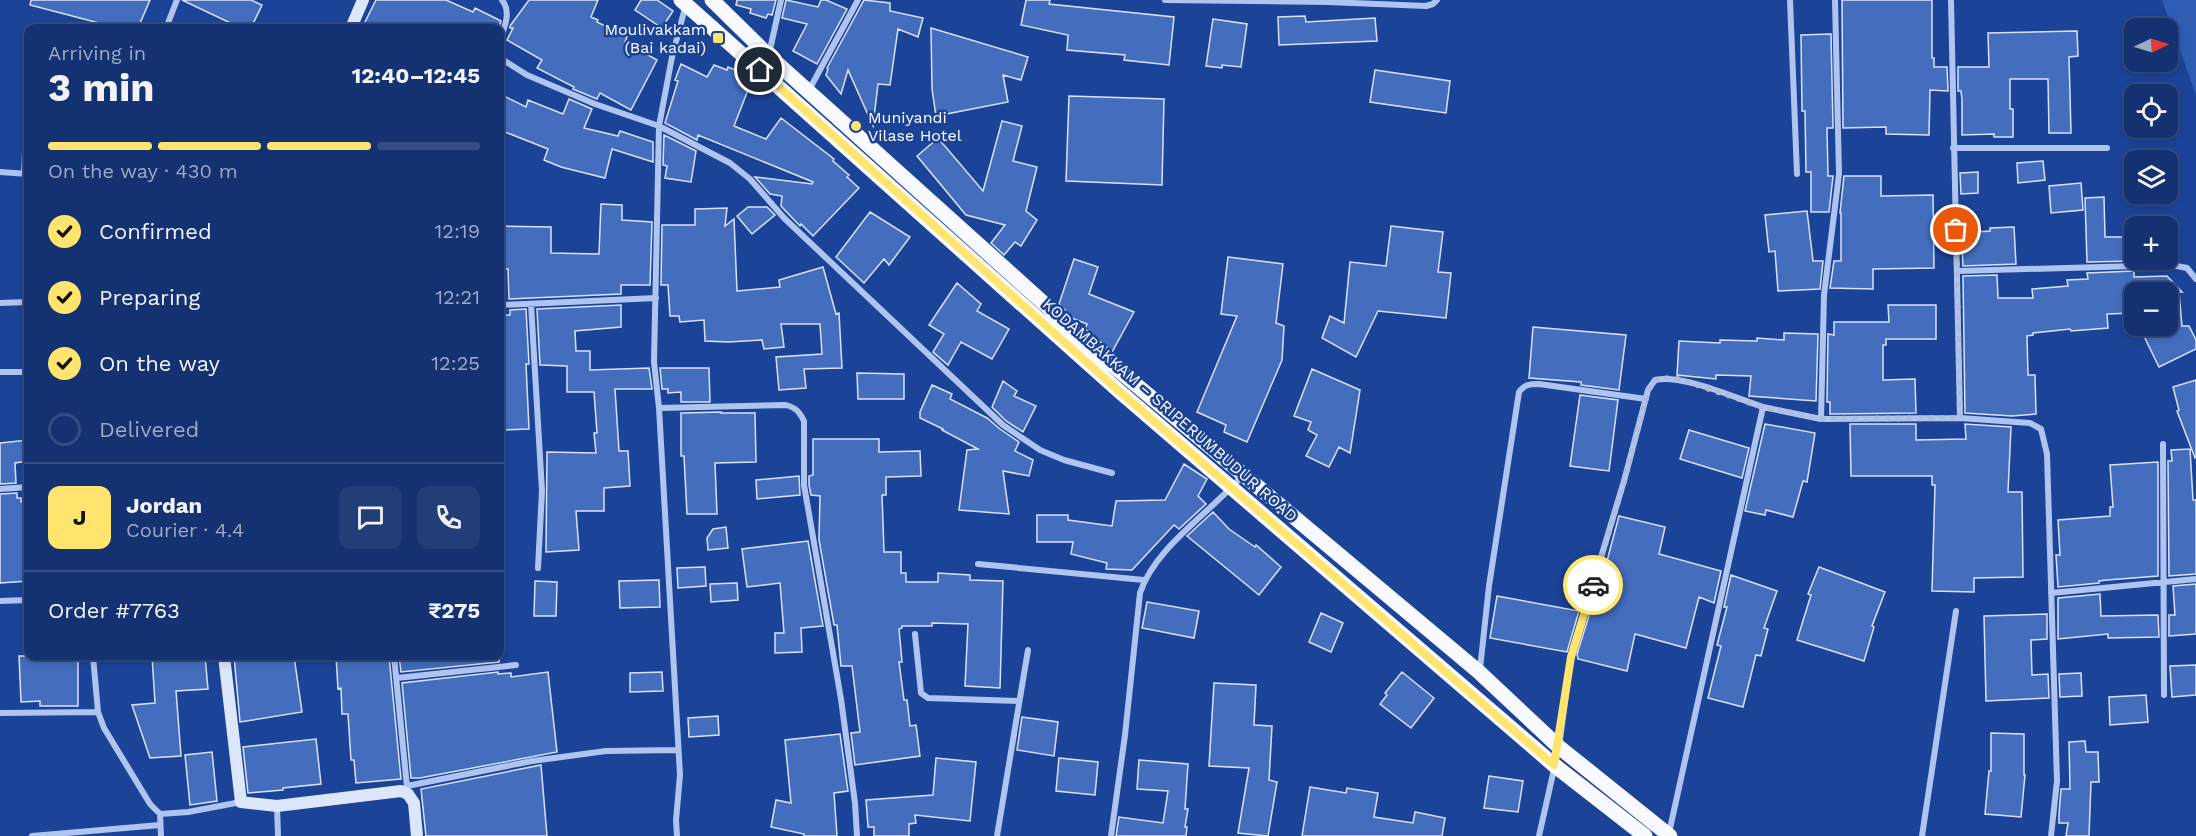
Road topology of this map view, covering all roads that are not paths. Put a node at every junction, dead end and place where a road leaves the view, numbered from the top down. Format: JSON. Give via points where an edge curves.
{"nodes":[{"id":1,"x":177,"y":0,"type":"edge"},
{"id":2,"x":363,"y":0,"type":"edge"},
{"id":3,"x":502,"y":0,"type":"edge"},
{"id":4,"x":712,"y":0,"type":"edge"},
{"id":5,"x":781,"y":0,"type":"edge"},
{"id":6,"x":858,"y":0,"type":"edge"},
{"id":7,"x":1165,"y":0,"type":"edge"},
{"id":8,"x":1437,"y":0,"type":"edge"},
{"id":9,"x":1790,"y":0,"type":"edge"},
{"id":10,"x":1835,"y":0,"type":"edge"},
{"id":11,"x":1951,"y":0,"type":"edge"},
{"id":12,"x":685,"y":1,"type":"edge"},
{"id":13,"x":1329,"y":1,"type":"edge"},
{"id":14,"x":168,"y":24,"type":"edge"},
{"id":15,"x":353,"y":24,"type":"edge"},
{"id":16,"x":504,"y":30,"type":"edge"},
{"id":17,"x":768,"y":55,"type":"junction"},
{"id":18,"x":504,"y":61,"type":"edge"},
{"id":19,"x":809,"y":90,"type":"junction"},
{"id":20,"x":801,"y":107,"type":"junction"},
{"id":21,"x":659,"y":126,"type":"junction"},
{"id":22,"x":1953,"y":148,"type":"junction"},
{"id":23,"x":2107,"y":148,"type":"dead end"},
{"id":24,"x":0,"y":172,"type":"edge"},
{"id":25,"x":24,"y":174,"type":"edge"},
{"id":26,"x":1797,"y":174,"type":"dead end"},
{"id":27,"x":1958,"y":271,"type":"junction"},
{"id":28,"x":2196,"y":279,"type":"edge"},
{"id":29,"x":656,"y":298,"type":"junction"},
{"id":30,"x":0,"y":303,"type":"edge"},
{"id":31,"x":24,"y":303,"type":"edge"},
{"id":32,"x":531,"y":304,"type":"junction"},
{"id":33,"x":504,"y":305,"type":"edge"},
{"id":34,"x":0,"y":372,"type":"edge"},
{"id":35,"x":24,"y":372,"type":"edge"},
{"id":36,"x":1646,"y":399,"type":"junction"},
{"id":37,"x":1763,"y":407,"type":"junction"},
{"id":38,"x":659,"y":408,"type":"junction"},
{"id":39,"x":1960,"y":418,"type":"junction"},
{"id":40,"x":1821,"y":419,"type":"junction"},
{"id":41,"x":2163,"y":444,"type":"dead end"},
{"id":42,"x":1112,"y":473,"type":"dead end"},
{"id":43,"x":1242,"y":476,"type":"junction"},
{"id":44,"x":24,"y":487,"type":"edge"},
{"id":45,"x":1232,"y":488,"type":"junction"},
{"id":46,"x":0,"y":489,"type":"edge"},
{"id":47,"x":978,"y":564,"type":"dead end"},
{"id":48,"x":538,"y":568,"type":"dead end"},
{"id":49,"x":2196,"y":579,"type":"edge"},
{"id":50,"x":1144,"y":580,"type":"junction"},
{"id":51,"x":2163,"y":581,"type":"junction"},
{"id":52,"x":2050,"y":593,"type":"junction"},
{"id":53,"x":24,"y":600,"type":"edge"},
{"id":54,"x":0,"y":601,"type":"edge"},
{"id":55,"x":1956,"y":611,"type":"dead end"},
{"id":56,"x":915,"y":634,"type":"dead end"},
{"id":57,"x":1028,"y":650,"type":"dead end"},
{"id":58,"x":93,"y":660,"type":"edge"},
{"id":59,"x":224,"y":660,"type":"edge"},
{"id":60,"x":395,"y":660,"type":"edge"},
{"id":61,"x":516,"y":666,"type":"dead end"},
{"id":62,"x":1479,"y":672,"type":"junction"},
{"id":63,"x":397,"y":678,"type":"junction"},
{"id":64,"x":2164,"y":695,"type":"dead end"},
{"id":65,"x":1019,"y":701,"type":"junction"},
{"id":66,"x":98,"y":712,"type":"junction"},
{"id":67,"x":0,"y":713,"type":"edge"},
{"id":68,"x":1559,"y":747,"type":"junction"},
{"id":69,"x":677,"y":750,"type":"junction"},
{"id":70,"x":1554,"y":765,"type":"junction"},
{"id":71,"x":408,"y":790,"type":"junction"},
{"id":72,"x":242,"y":801,"type":"junction"},
{"id":73,"x":277,"y":806,"type":"junction"},
{"id":74,"x":160,"y":814,"type":"junction"},
{"id":75,"x":160,"y":825,"type":"junction"},
{"id":76,"x":1669,"y":835,"type":"edge"},
{"id":77,"x":33,"y":836,"type":"edge"},
{"id":78,"x":161,"y":836,"type":"edge"},
{"id":79,"x":278,"y":836,"type":"edge"},
{"id":80,"x":417,"y":836,"type":"edge"},
{"id":81,"x":677,"y":836,"type":"edge"},
{"id":82,"x":857,"y":836,"type":"edge"},
{"id":83,"x":997,"y":836,"type":"edge"},
{"id":84,"x":1111,"y":836,"type":"edge"},
{"id":85,"x":1539,"y":836,"type":"edge"},
{"id":86,"x":1645,"y":836,"type":"edge"},
{"id":87,"x":1922,"y":836,"type":"edge"},
{"id":88,"x":2050,"y":836,"type":"edge"}],
"edges":[{"from":1,"to":14,"type":"street"},
{"from":2,"to":15,"type":"street"},
{"from":3,"to":16,"type":"street","via":[[507,9]]},
{"from":4,"to":17,"type":"main road","name":"KODAMBAKKAM – SRIPERUMBUDUR ROAD"},
{"from":5,"to":17,"type":"street"},
{"from":6,"to":19,"type":"street"},
{"from":7,"to":13,"type":"street"},
{"from":8,"to":13,"type":"street","via":[[1426,6]]},
{"from":9,"to":26,"type":"street"},
{"from":10,"to":40,"type":"street","via":[[1839,174],[1824,295]]},
{"from":11,"to":22,"type":"street"},
{"from":12,"to":20,"type":"main road","name":"KODAMBAKKAM – SRIPERUMBUDUR ROAD"},
{"from":12,"to":21,"type":"street"},
{"from":17,"to":19,"type":"main road","name":"KODAMBAKKAM – SRIPERUMBUDUR ROAD"},
{"from":18,"to":21,"type":"street","via":[[527,75],[595,104]]},
{"from":19,"to":20,"type":"street"},
{"from":19,"to":43,"type":"main road","name":"KODAMBAKKAM – SRIPERUMBUDUR ROAD","via":[[1079,337]]},
{"from":20,"to":45,"type":"main road","name":"KODAMBAKKAM – SRIPERUMBUDUR ROAD"},
{"from":21,"to":29,"type":"street"},
{"from":21,"to":42,"type":"street","via":[[730,163],[750,179],[785,219],[1004,425],[1040,450]]},
{"from":22,"to":23,"type":"street"},
{"from":22,"to":27,"type":"street"},
{"from":24,"to":25,"type":"street"},
{"from":27,"to":28,"type":"street","via":[[2172,265],[2187,268]]},
{"from":27,"to":39,"type":"street"},
{"from":29,"to":32,"type":"street"},
{"from":29,"to":38,"type":"street","via":[[654,362]]},
{"from":30,"to":31,"type":"street"},
{"from":32,"to":33,"type":"street"},
{"from":32,"to":48,"type":"street","via":[[542,491]]},
{"from":34,"to":35,"type":"street"},
{"from":36,"to":37,"type":"street","via":[[1655,380],[1679,379]]},
{"from":36,"to":62,"type":"street","via":[[1539,384],[1524,386],[1519,392]]},
{"from":36,"to":68,"type":"street","via":[[1571,657]]},
{"from":37,"to":40,"type":"street"},
{"from":37,"to":76,"type":"street"},
{"from":38,"to":69,"type":"street"},
{"from":38,"to":82,"type":"street","via":[[786,405],[795,407],[804,421],[804,484],[841,699]]},
{"from":39,"to":40,"type":"street"},
{"from":39,"to":52,"type":"street","via":[[2030,423],[2041,429],[2047,454]]},
{"from":41,"to":51,"type":"street"},
{"from":43,"to":45,"type":"street"},
{"from":43,"to":62,"type":"main road","name":"KODAMBAKKAM – SRIPERUMBUDUR ROAD"},
{"from":44,"to":46,"type":"street"},
{"from":45,"to":50,"type":"street","via":[[1187,529]]},
{"from":45,"to":70,"type":"main road","name":"KODAMBAKKAM – SRIPERUMBUDUR ROAD"},
{"from":47,"to":50,"type":"street"},
{"from":49,"to":51,"type":"street"},
{"from":50,"to":84,"type":"street"},
{"from":51,"to":52,"type":"street"},
{"from":51,"to":64,"type":"street"},
{"from":52,"to":88,"type":"street","via":[[2057,781]]},
{"from":53,"to":54,"type":"street"},
{"from":55,"to":87,"type":"street"},
{"from":56,"to":65,"type":"street","via":[[921,693],[928,698]]},
{"from":57,"to":65,"type":"street"},
{"from":58,"to":66,"type":"street"},
{"from":59,"to":72,"type":"street"},
{"from":60,"to":63,"type":"street"},
{"from":61,"to":63,"type":"street"},
{"from":62,"to":68,"type":"main road","name":"KODAMBAKKAM – SRIPERUMBUDUR ROAD"},
{"from":63,"to":71,"type":"street"},
{"from":65,"to":83,"type":"street"},
{"from":66,"to":67,"type":"street"},
{"from":66,"to":74,"type":"street","via":[[150,804]]},
{"from":68,"to":70,"type":"street"},
{"from":68,"to":76,"type":"main road","name":"KODAMBAKKAM – SRIPERUMBUDUR ROAD"},
{"from":69,"to":71,"type":"street","via":[[606,751],[532,761]]},
{"from":69,"to":81,"type":"street"},
{"from":70,"to":85,"type":"street"},
{"from":70,"to":86,"type":"main road","name":"KODAMBAKKAM – SRIPERUMBUDUR ROAD"},
{"from":71,"to":73,"type":"street"},
{"from":71,"to":80,"type":"street","via":[[414,803]]},
{"from":72,"to":73,"type":"street"},
{"from":72,"to":74,"type":"street"},
{"from":73,"to":79,"type":"street"},
{"from":74,"to":75,"type":"street"},
{"from":75,"to":77,"type":"street"},
{"from":75,"to":78,"type":"street"}]}
